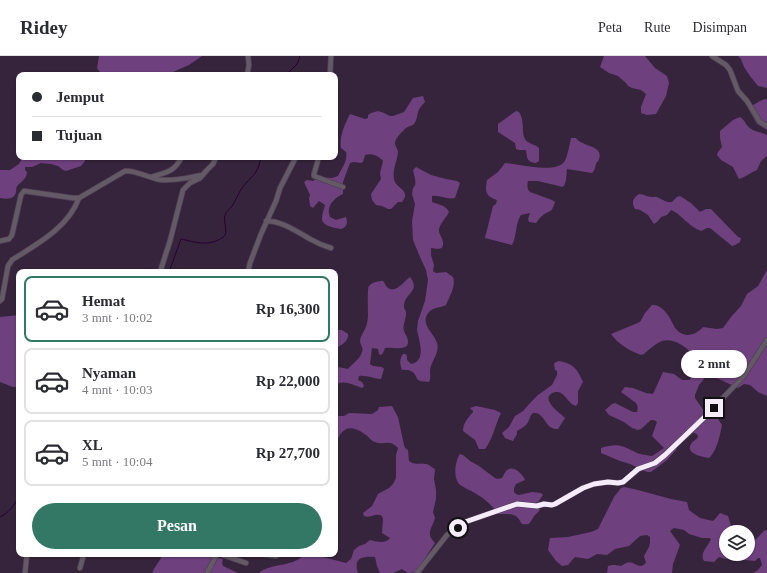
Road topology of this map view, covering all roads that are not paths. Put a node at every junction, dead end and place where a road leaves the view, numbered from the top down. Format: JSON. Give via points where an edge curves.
{"nodes":[{"id":1,"x":248,"y":56,"type":"edge"},
{"id":2,"x":331,"y":56,"type":"edge"},
{"id":3,"x":712,"y":56,"type":"edge"},
{"id":4,"x":248,"y":72,"type":"edge"},
{"id":5,"x":330,"y":72,"type":"edge"},
{"id":6,"x":767,"y":126,"type":"edge"},
{"id":7,"x":180,"y":160,"type":"edge"},
{"id":8,"x":215,"y":160,"type":"edge"},
{"id":9,"x":294,"y":160,"type":"edge"},
{"id":10,"x":318,"y":160,"type":"edge"},
{"id":11,"x":203,"y":175,"type":"junction"},
{"id":12,"x":149,"y":178,"type":"junction"},
{"id":13,"x":343,"y":187,"type":"dead end"},
{"id":14,"x":78,"y":198,"type":"junction"},
{"id":15,"x":266,"y":221,"type":"junction"},
{"id":16,"x":0,"y":240,"type":"edge"},
{"id":17,"x":331,"y":248,"type":"dead end"},
{"id":18,"x":161,"y":269,"type":"edge"},
{"id":19,"x":249,"y":269,"type":"edge"},
{"id":20,"x":0,"y":301,"type":"edge"},
{"id":21,"x":767,"y":340,"type":"edge"},
{"id":22,"x":27,"y":557,"type":"edge"},
{"id":23,"x":83,"y":557,"type":"edge"},
{"id":24,"x":216,"y":557,"type":"edge"},
{"id":25,"x":227,"y":557,"type":"edge"},
{"id":26,"x":246,"y":563,"type":"dead end"},
{"id":27,"x":80,"y":568,"type":"dead end"},
{"id":28,"x":25,"y":573,"type":"edge"},
{"id":29,"x":207,"y":573,"type":"edge"},
{"id":30,"x":417,"y":573,"type":"edge"}],
"edges":[{"from":1,"to":4,"type":"street"},
{"from":2,"to":5,"type":"street"},
{"from":3,"to":6,"type":"street","via":[[730,70],[738,91],[760,122]]},
{"from":7,"to":12,"type":"street","via":[[172,170]]},
{"from":8,"to":11,"type":"street"},
{"from":9,"to":15,"type":"street"},
{"from":10,"to":13,"type":"street","via":[[314,176]]},
{"from":11,"to":12,"type":"street","via":[[171,180]]},
{"from":11,"to":18,"type":"street","via":[[186,186],[182,192]]},
{"from":12,"to":14,"type":"street","via":[[125,171]]},
{"from":14,"to":16,"type":"street","via":[[24,191],[21,194],[12,235],[9,239]]},
{"from":14,"to":20,"type":"street","via":[[75,208],[57,230],[12,260],[8,266]]},
{"from":15,"to":17,"type":"street","via":[[275,222]]},
{"from":15,"to":19,"type":"street"},
{"from":21,"to":30,"type":"street","via":[[743,377],[694,428],[651,465],[638,469],[623,482],[594,484],[552,505],[517,504],[465,522],[447,534]]},
{"from":22,"to":28,"type":"street"},
{"from":23,"to":27,"type":"street"},
{"from":24,"to":29,"type":"street"},
{"from":25,"to":26,"type":"street"}]}
